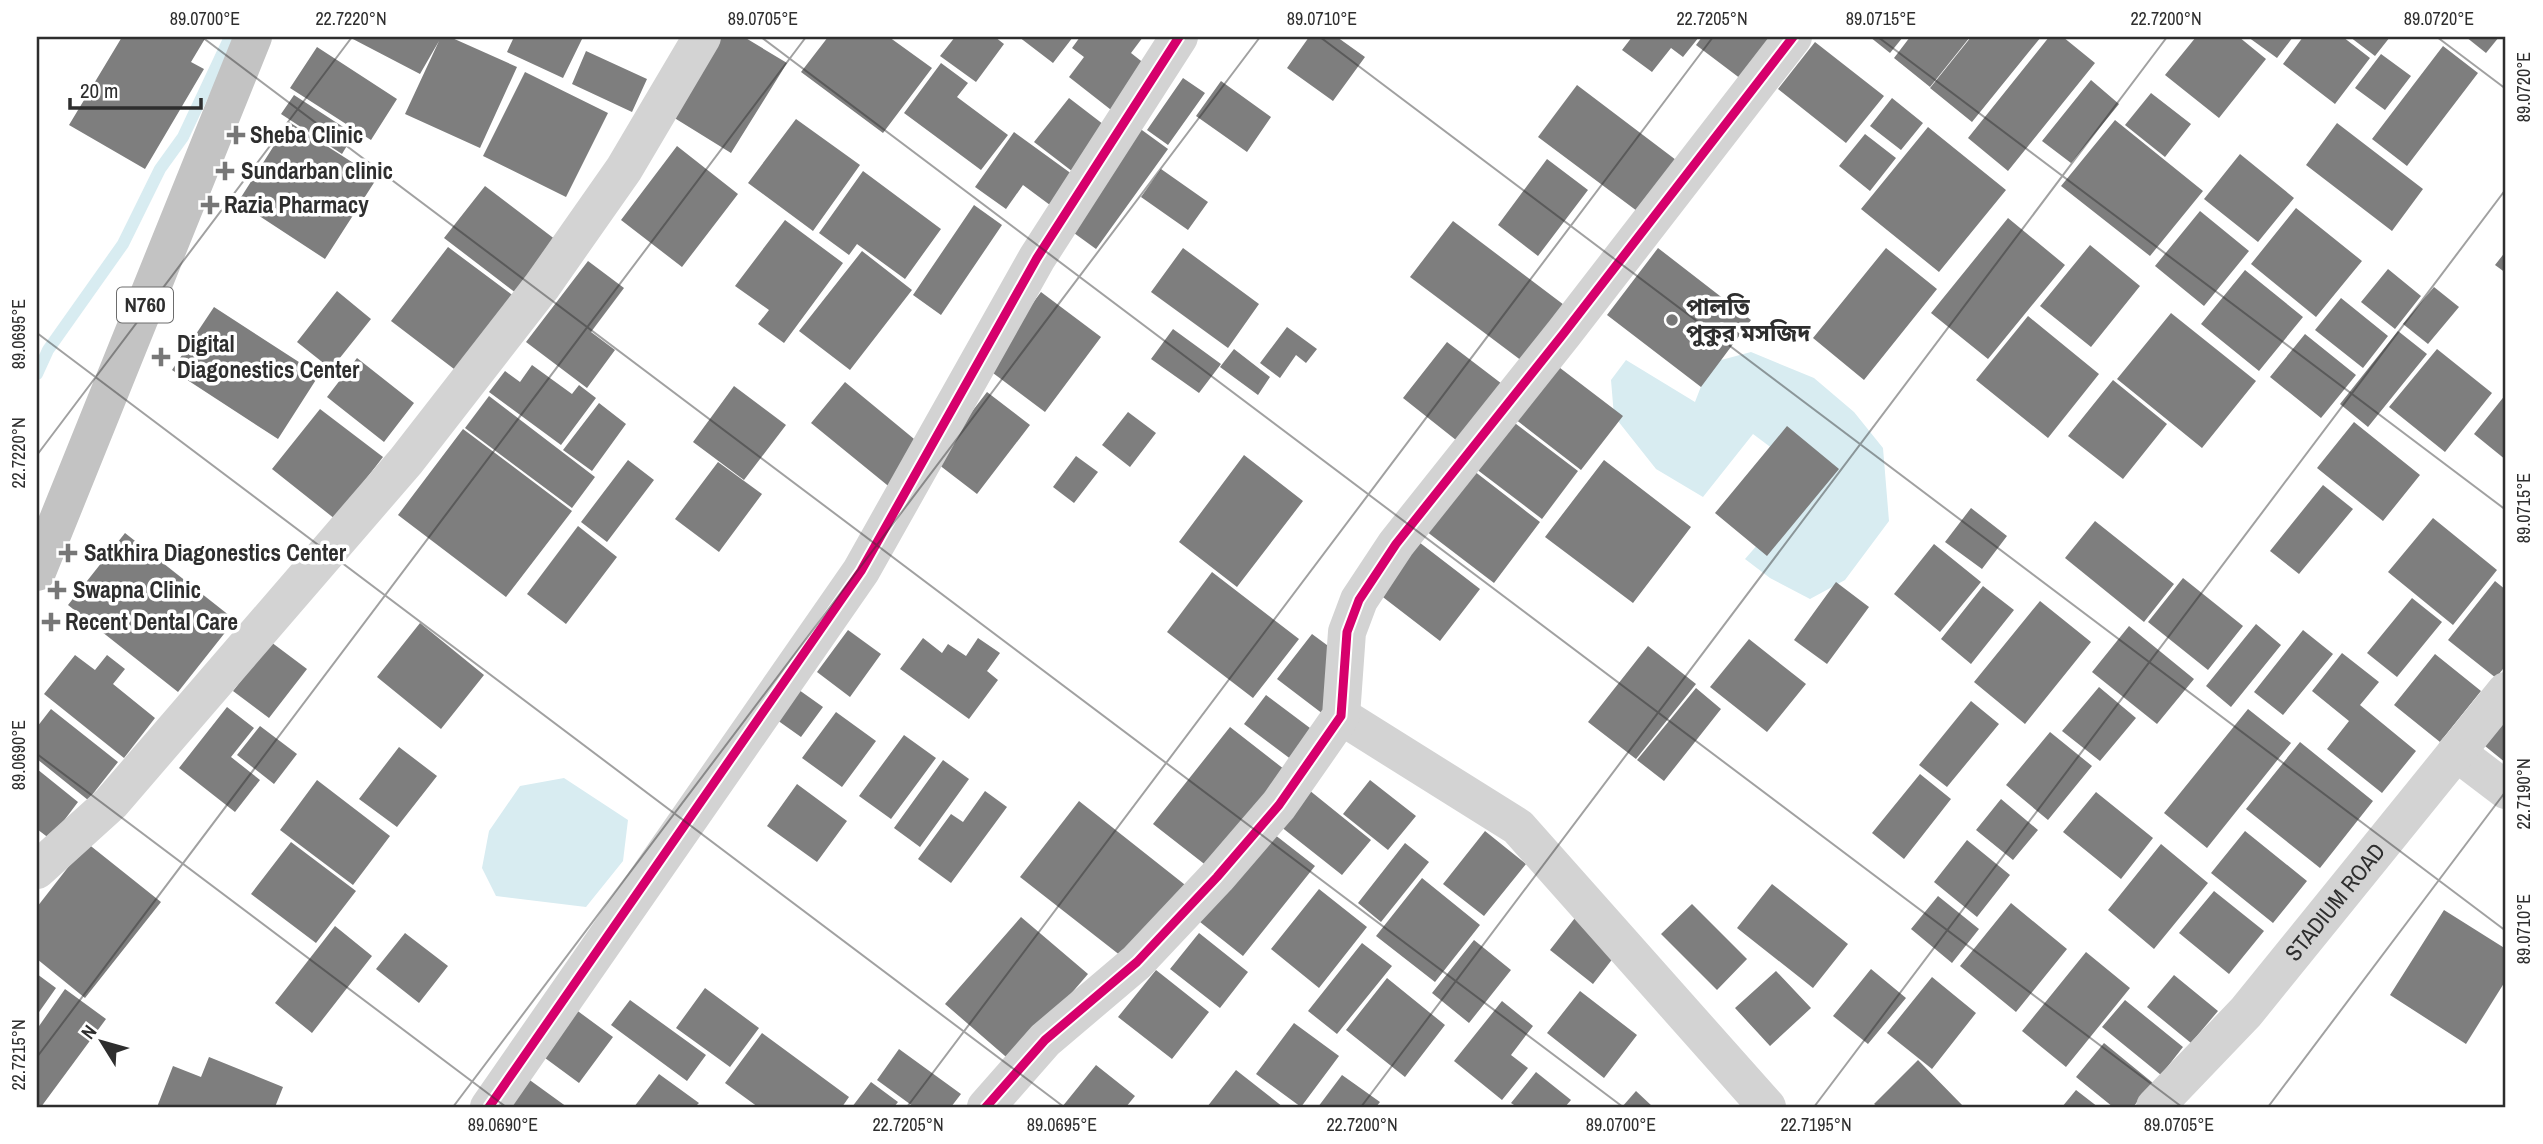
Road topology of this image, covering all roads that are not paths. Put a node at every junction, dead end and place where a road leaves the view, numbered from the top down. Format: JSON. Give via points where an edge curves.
{"nodes":[{"id":1,"x":253,"y":37,"type":"edge"},
{"id":2,"x":702,"y":37,"type":"edge"},
{"id":3,"x":1179,"y":37,"type":"edge"},
{"id":4,"x":1793,"y":37,"type":"edge"},
{"id":5,"x":37,"y":572,"type":"edge"},
{"id":6,"x":2506,"y":691,"type":"edge"},
{"id":7,"x":1341,"y":716,"type":"junction"},
{"id":8,"x":2456,"y":752,"type":"junction"},
{"id":9,"x":2506,"y":790,"type":"edge"},
{"id":10,"x":37,"y":870,"type":"edge"},
{"id":11,"x":489,"y":1107,"type":"edge"},
{"id":12,"x":986,"y":1107,"type":"edge"},
{"id":13,"x":1767,"y":1107,"type":"edge"},
{"id":14,"x":2155,"y":1107,"type":"edge"}],
"edges":[{"from":1,"to":5,"type":"highway","number":"N760"},
{"from":2,"to":10,"type":"street","via":[[624,169],[542,286],[406,461],[111,803]]},
{"from":3,"to":11,"type":"street","via":[[1037,258],[861,571]]},
{"from":4,"to":7,"type":"street","via":[[1396,544],[1359,600],[1347,632]]},
{"from":6,"to":8,"type":"street","name":"STADIUM ROAD"},
{"from":7,"to":12,"type":"street","via":[[1279,805],[1217,877],[1137,962],[1045,1040]]},
{"from":7,"to":13,"type":"street","via":[[1518,827]]},
{"from":8,"to":9,"type":"street"},
{"from":8,"to":14,"type":"street","name":"STADIUM ROAD","via":[[2246,1012]]}]}
